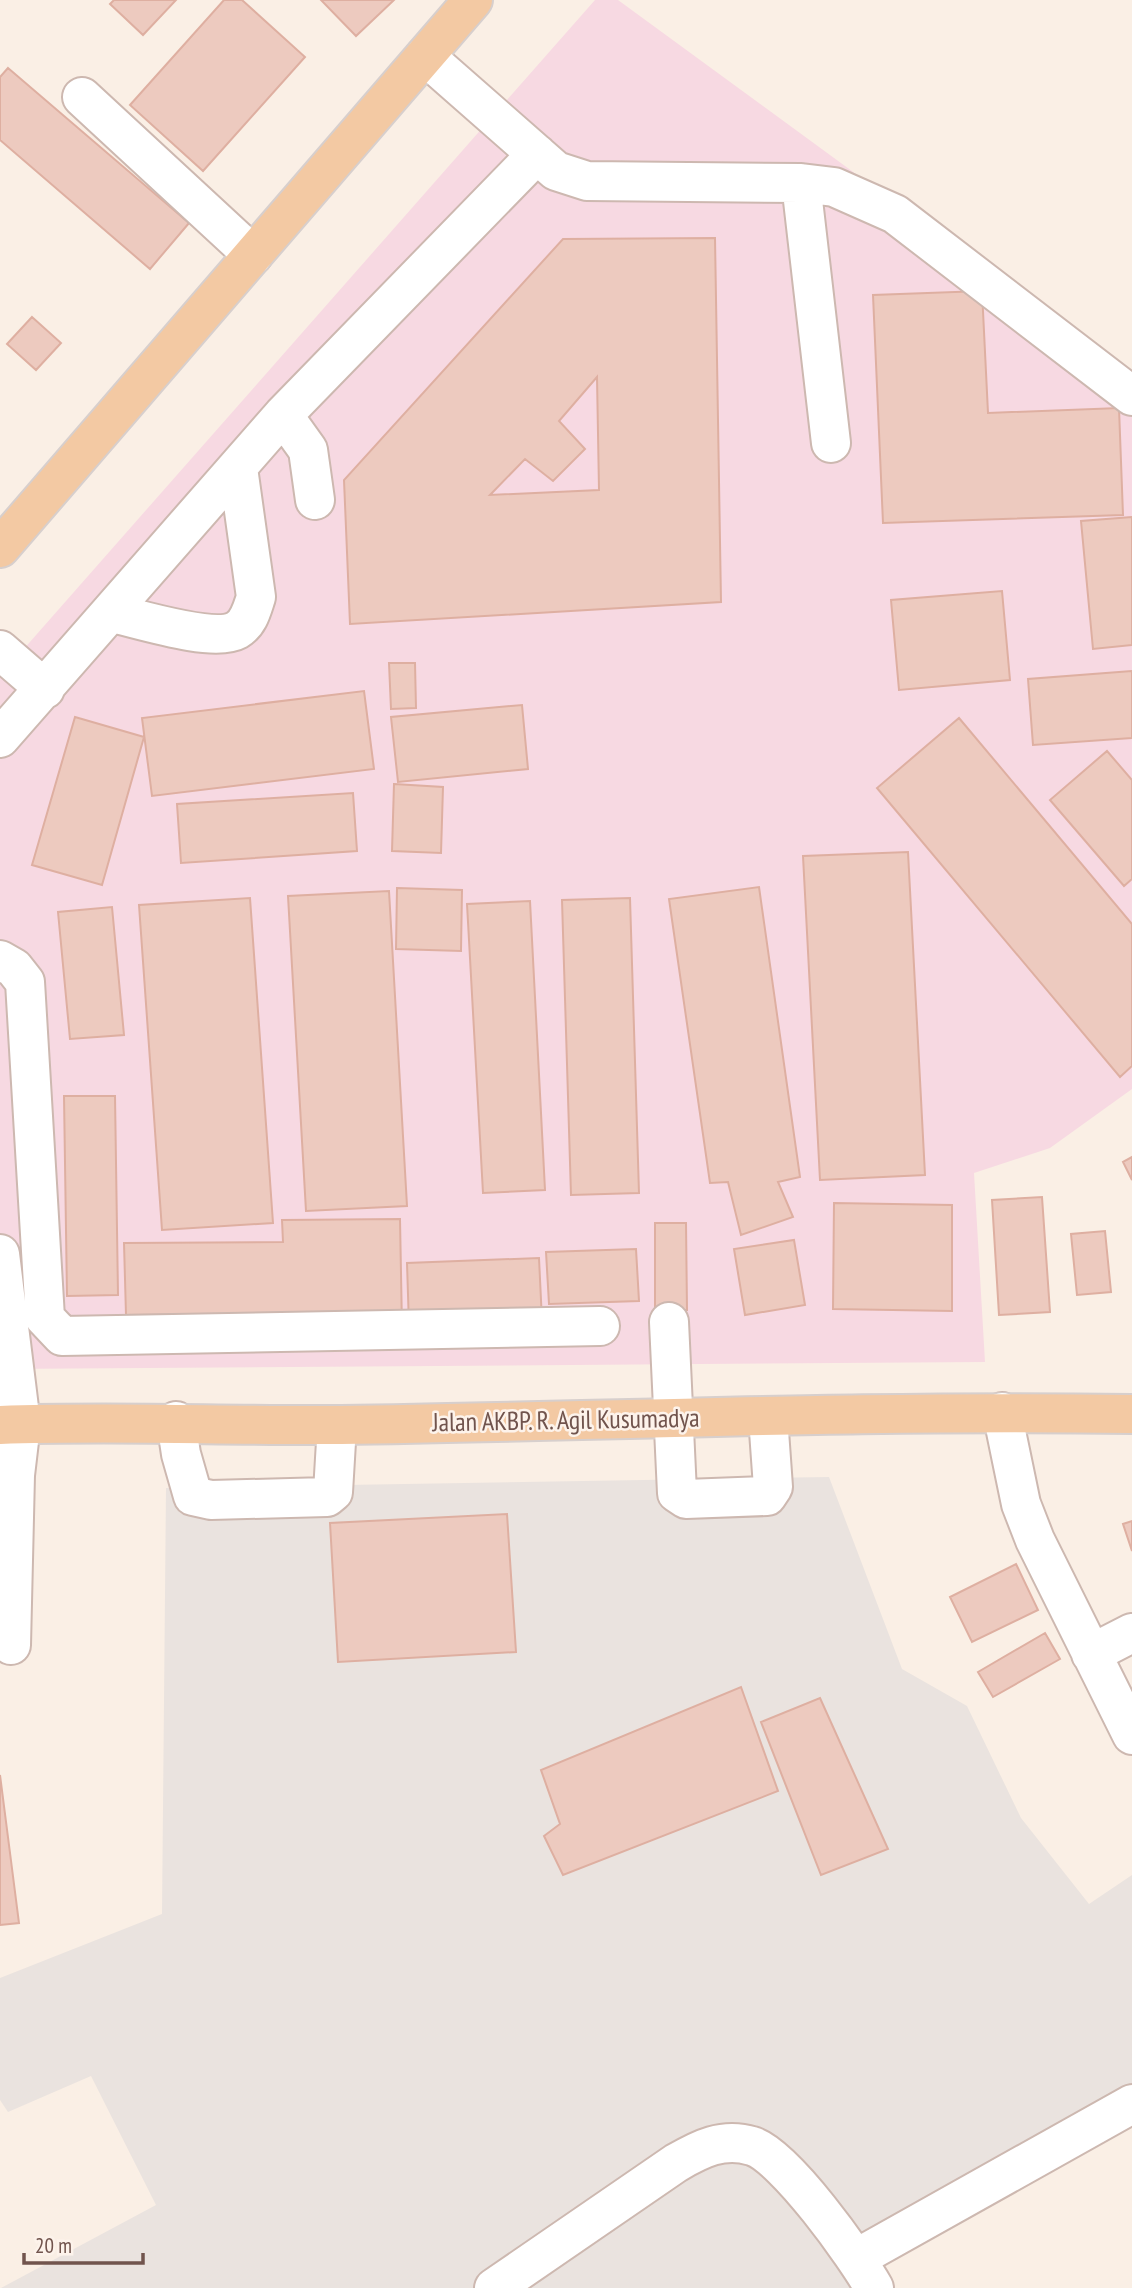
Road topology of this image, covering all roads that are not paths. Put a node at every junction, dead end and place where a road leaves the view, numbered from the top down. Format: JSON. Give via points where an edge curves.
{"nodes":[{"id":1,"x":473,"y":0,"type":"edge"},
{"id":2,"x":425,"y":56,"type":"junction"},
{"id":3,"x":82,"y":97,"type":"dead end"},
{"id":4,"x":537,"y":154,"type":"junction"},
{"id":5,"x":801,"y":183,"type":"junction"},
{"id":6,"x":253,"y":255,"type":"junction"},
{"id":7,"x":1132,"y":396,"type":"edge"},
{"id":8,"x":283,"y":415,"type":"junction"},
{"id":9,"x":831,"y":443,"type":"dead end"},
{"id":10,"x":237,"y":468,"type":"junction"},
{"id":11,"x":315,"y":500,"type":"dead end"},
{"id":12,"x":0,"y":548,"type":"edge"},
{"id":13,"x":112,"y":613,"type":"junction"},
{"id":14,"x":0,"y":650,"type":"edge"},
{"id":15,"x":45,"y":689,"type":"junction"},
{"id":16,"x":0,"y":738,"type":"edge"},
{"id":17,"x":0,"y":960,"type":"edge"},
{"id":18,"x":0,"y":1254,"type":"edge"},
{"id":19,"x":6,"y":1318,"type":"junction"},
{"id":20,"x":45,"y":1318,"type":"junction"},
{"id":21,"x":669,"y":1322,"type":"dead end"},
{"id":22,"x":600,"y":1326,"type":"dead end"},
{"id":23,"x":1002,"y":1412,"type":"junction"},
{"id":24,"x":1132,"y":1414,"type":"edge"},
{"id":25,"x":768,"y":1417,"type":"junction"},
{"id":26,"x":675,"y":1418,"type":"junction"},
{"id":27,"x":176,"y":1421,"type":"junction"},
{"id":28,"x":10,"y":1425,"type":"edge"},
{"id":29,"x":337,"y":1425,"type":"junction"},
{"id":30,"x":1132,"y":1633,"type":"edge"},
{"id":31,"x":11,"y":1645,"type":"dead end"},
{"id":32,"x":1091,"y":1654,"type":"junction"},
{"id":33,"x":1132,"y":1735,"type":"edge"},
{"id":34,"x":1132,"y":2104,"type":"edge"},
{"id":35,"x":866,"y":2273,"type":"edge"},
{"id":36,"x":494,"y":2288,"type":"edge"}],
"edges":[{"from":1,"to":2,"type":"main road"},
{"from":2,"to":4,"type":"street"},
{"from":2,"to":6,"type":"main road"},
{"from":3,"to":6,"type":"street"},
{"from":4,"to":5,"type":"street","via":[[556,171],[587,181]]},
{"from":4,"to":8,"type":"street"},
{"from":5,"to":7,"type":"street","via":[[834,187],[895,214]]},
{"from":5,"to":9,"type":"street"},
{"from":6,"to":12,"type":"main road"},
{"from":8,"to":10,"type":"street"},
{"from":8,"to":11,"type":"street","via":[[308,450]]},
{"from":10,"to":13,"type":"street"},
{"from":10,"to":13,"type":"street","via":[[256,597],[250,617],[237,630],[216,634]]},
{"from":13,"to":15,"type":"street"},
{"from":14,"to":15,"type":"street"},
{"from":15,"to":16,"type":"street"},
{"from":17,"to":20,"type":"street","via":[[25,982]]},
{"from":18,"to":19,"type":"street"},
{"from":19,"to":20,"type":"street"},
{"from":19,"to":28,"type":"street"},
{"from":20,"to":22,"type":"street","via":[[68,1338]]},
{"from":21,"to":26,"type":"street"},
{"from":23,"to":24,"type":"main road","name":"Jalan AKBP. R. Agil Kusumadya"},
{"from":23,"to":25,"type":"main road","name":"Jalan AKBP. R. Agil Kusumadya"},
{"from":23,"to":32,"type":"street","via":[[1021,1504]]},
{"from":25,"to":26,"type":"main road","name":"Jalan AKBP. R. Agil Kusumadya"},
{"from":25,"to":26,"type":"street","via":[[774,1487],[768,1496],[686,1499],[677,1493],[675,1482]]},
{"from":26,"to":29,"type":"main road","name":"Jalan AKBP. R. Agil Kusumadya"},
{"from":27,"to":28,"type":"main road","name":"Jalan AKBP. R. Agil Kusumadya"},
{"from":27,"to":29,"type":"main road","name":"Jalan AKBP. R. Agil Kusumadya"},
{"from":27,"to":29,"type":"street","via":[[193,1496],[211,1500],[327,1497],[333,1492]]},
{"from":28,"to":31,"type":"street","via":[[15,1475]]},
{"from":30,"to":32,"type":"street"},
{"from":32,"to":33,"type":"street"},
{"from":34,"to":35,"type":"street"},
{"from":35,"to":36,"type":"street","via":[[780,2165],[754,2146],[729,2142],[704,2147],[676,2164]]}]}
